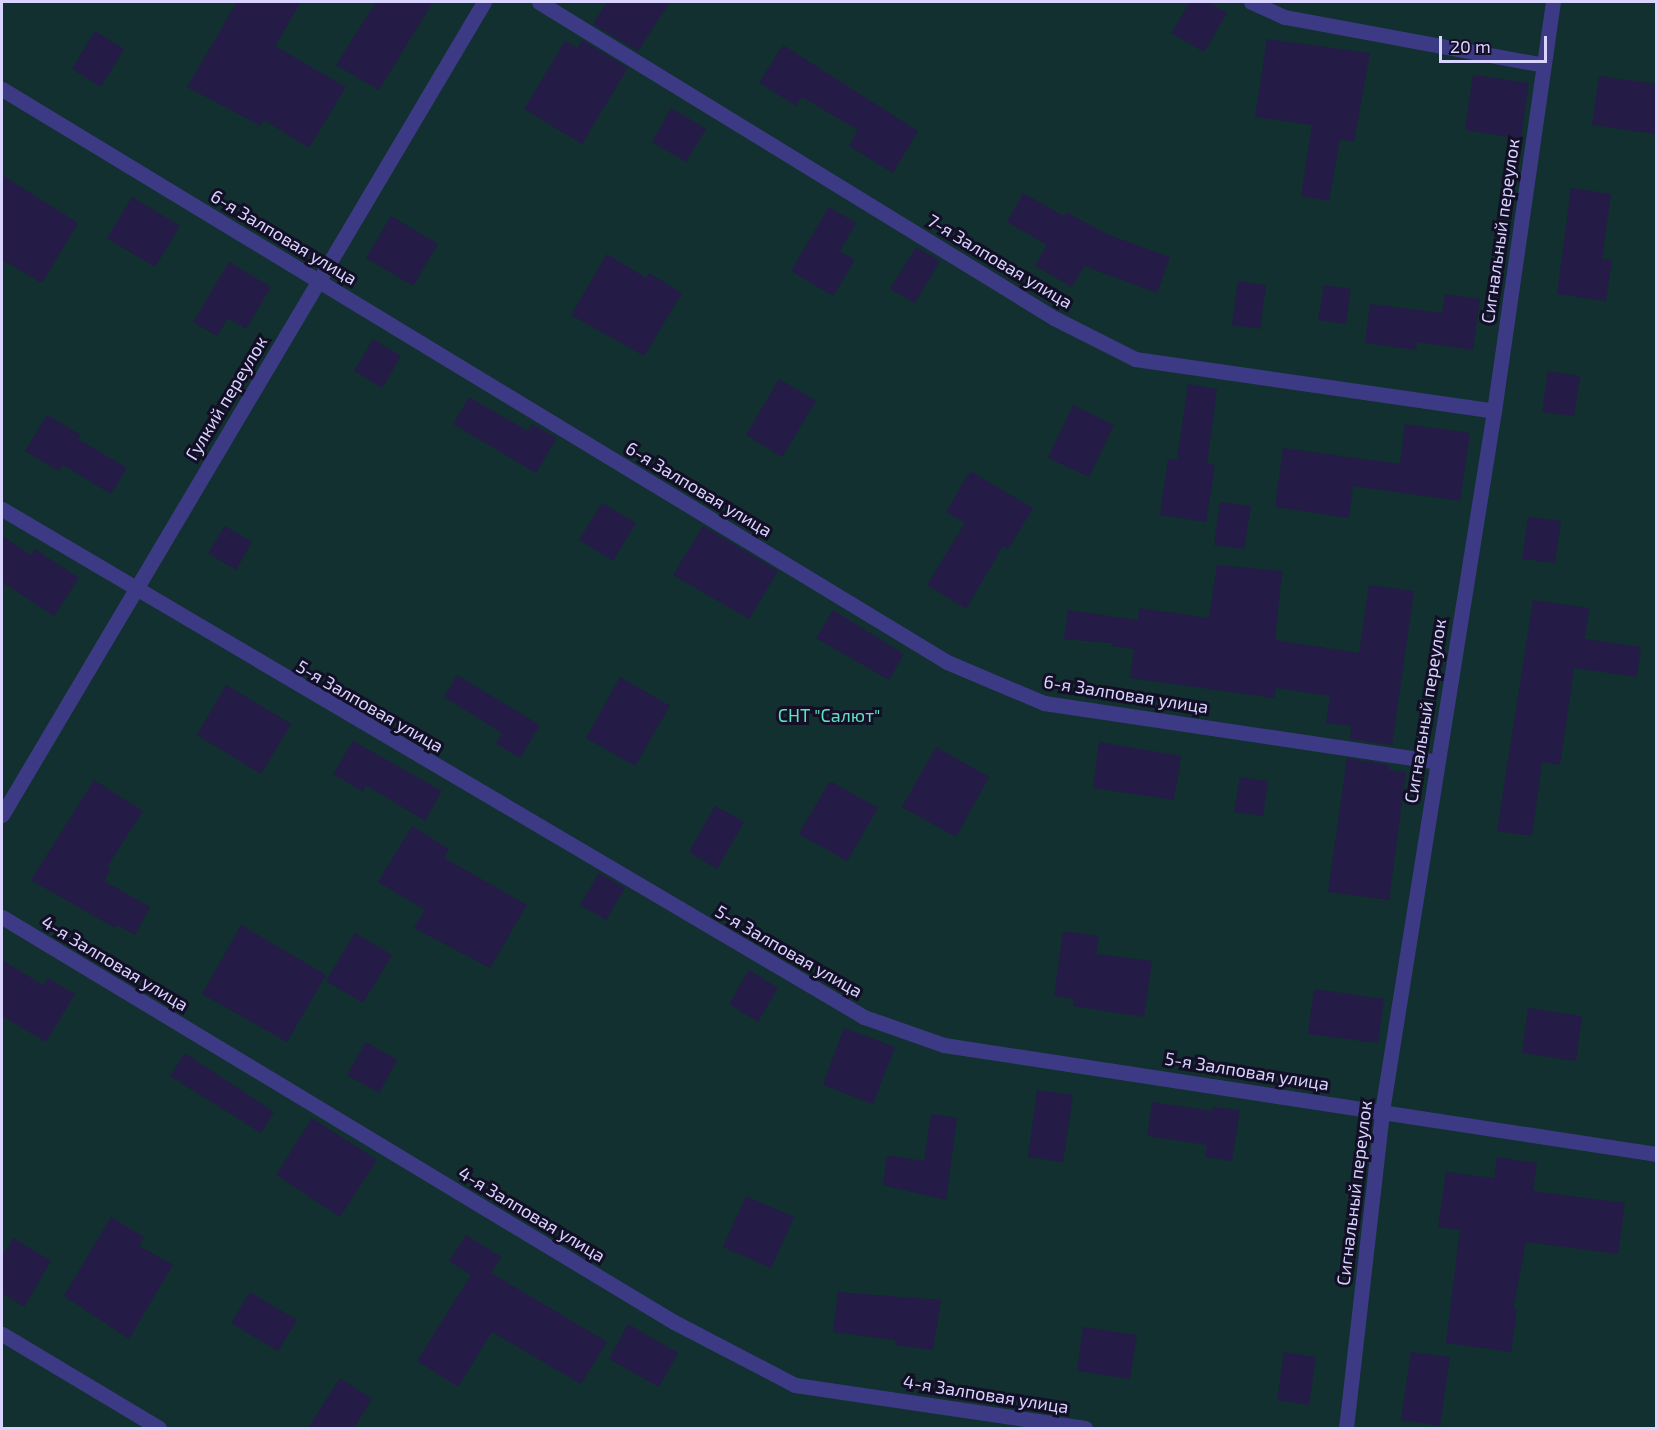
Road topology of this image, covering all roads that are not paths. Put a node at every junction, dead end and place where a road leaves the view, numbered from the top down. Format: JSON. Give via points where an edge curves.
{"nodes":[{"id":1,"x":484,"y":2,"type":"edge"},
{"id":2,"x":538,"y":2,"type":"edge"},
{"id":3,"x":1251,"y":2,"type":"edge"},
{"id":4,"x":1553,"y":2,"type":"edge"},
{"id":5,"x":1543,"y":65,"type":"junction"},
{"id":6,"x":2,"y":89,"type":"edge"},
{"id":7,"x":319,"y":281,"type":"junction"},
{"id":8,"x":1494,"y":411,"type":"junction"},
{"id":9,"x":2,"y":509,"type":"edge"},
{"id":10,"x":133,"y":589,"type":"junction"},
{"id":11,"x":1437,"y":762,"type":"junction"},
{"id":12,"x":2,"y":815,"type":"edge"},
{"id":13,"x":2,"y":917,"type":"edge"},
{"id":14,"x":1382,"y":1111,"type":"junction"},
{"id":15,"x":1656,"y":1154,"type":"edge"},
{"id":16,"x":2,"y":1334,"type":"edge"},
{"id":17,"x":159,"y":1428,"type":"edge"},
{"id":18,"x":1084,"y":1428,"type":"edge"},
{"id":19,"x":1346,"y":1428,"type":"edge"}],
"edges":[{"from":1,"to":7,"type":"street","name":"Гулкий переулок"},
{"from":2,"to":8,"type":"street","name":"7-я Залповая улица","via":[[1054,318],[1135,359]]},
{"from":3,"to":5,"type":"street","via":[[1285,17]]},
{"from":4,"to":5,"type":"street","name":"Сигнальный переулок"},
{"from":5,"to":8,"type":"street","name":"Сигнальный переулок"},
{"from":6,"to":7,"type":"street","name":"6-я Залповая улица"},
{"from":7,"to":10,"type":"street","name":"Гулкий переулок"},
{"from":7,"to":11,"type":"street","name":"6-я Залповая улица","via":[[946,662],[1044,704]]},
{"from":8,"to":11,"type":"street","name":"Сигнальный переулок"},
{"from":9,"to":10,"type":"street","name":"5-я Залповая улица"},
{"from":10,"to":12,"type":"street","name":"Гулкий переулок"},
{"from":10,"to":14,"type":"street","name":"5-я Залповая улица","via":[[864,1017],[944,1045]]},
{"from":11,"to":14,"type":"street","name":"Сигнальный переулок"},
{"from":13,"to":18,"type":"street","name":"4-я Залповая улица","via":[[674,1322],[795,1385]]},
{"from":14,"to":15,"type":"street","name":"5-я Залповая улица"},
{"from":14,"to":19,"type":"street","name":"Сигнальный переулок"},
{"from":16,"to":17,"type":"street"}]}
